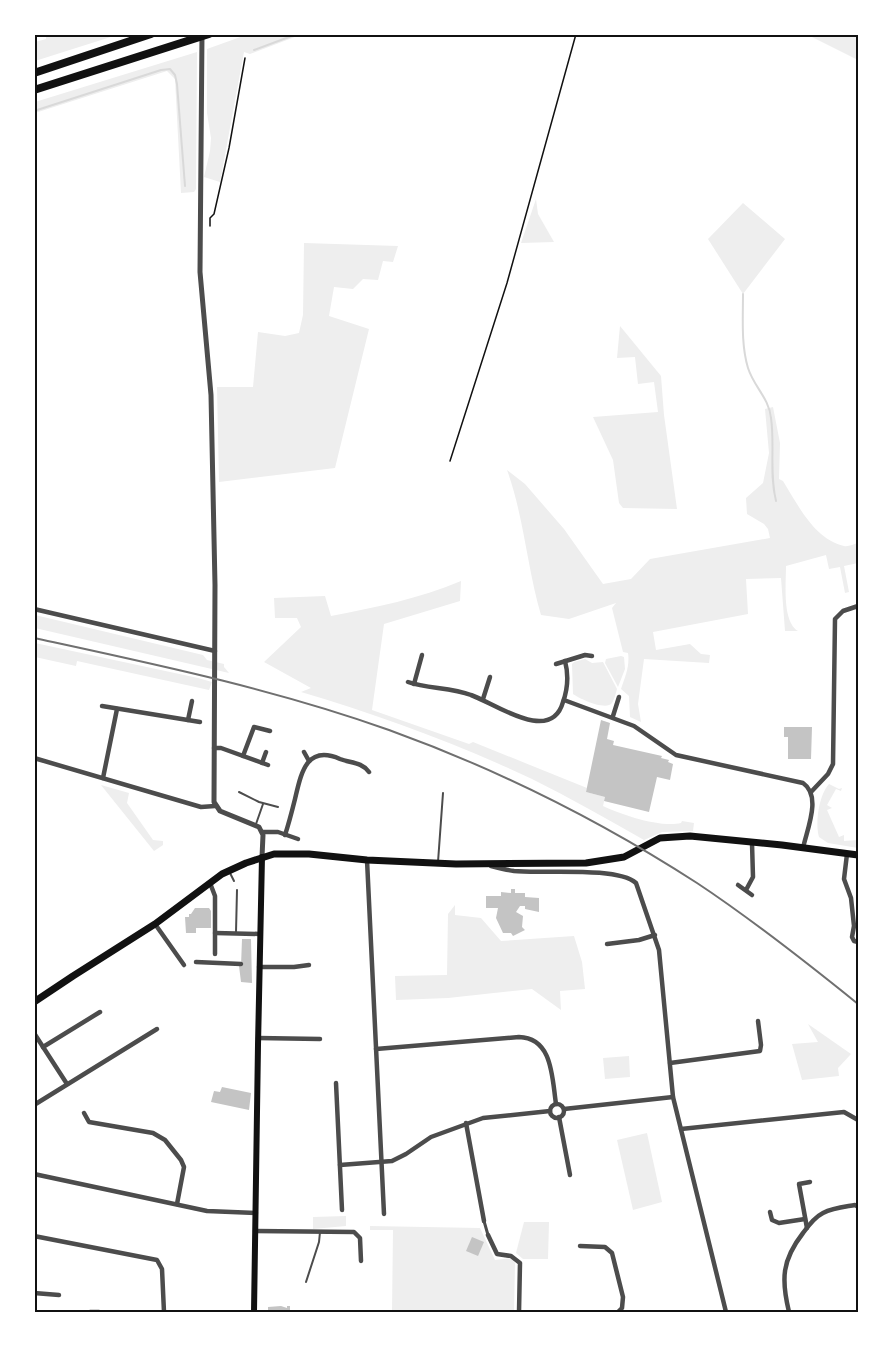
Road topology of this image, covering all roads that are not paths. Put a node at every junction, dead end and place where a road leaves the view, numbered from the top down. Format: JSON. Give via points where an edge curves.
{"nodes":[{"id":1,"x":151,"y":34,"type":"edge"},
{"id":2,"x":202,"y":34,"type":"edge"},
{"id":3,"x":209,"y":34,"type":"edge"},
{"id":4,"x":34,"y":73,"type":"edge"},
{"id":5,"x":34,"y":90,"type":"edge"},
{"id":6,"x":858,"y":606,"type":"edge"},
{"id":7,"x":34,"y":609,"type":"edge"},
{"id":8,"x":215,"y":651,"type":"junction"},
{"id":9,"x":422,"y":655,"type":"dead end"},
{"id":10,"x":592,"y":656,"type":"dead end"},
{"id":11,"x":565,"y":661,"type":"junction"},
{"id":12,"x":556,"y":664,"type":"dead end"},
{"id":13,"x":490,"y":677,"type":"dead end"},
{"id":14,"x":408,"y":682,"type":"dead end"},
{"id":15,"x":414,"y":684,"type":"junction"},
{"id":16,"x":619,"y":697,"type":"dead end"},
{"id":17,"x":483,"y":699,"type":"junction"},
{"id":18,"x":564,"y":700,"type":"junction"},
{"id":19,"x":192,"y":701,"type":"dead end"},
{"id":20,"x":102,"y":706,"type":"dead end"},
{"id":21,"x":117,"y":709,"type":"junction"},
{"id":22,"x":613,"y":716,"type":"junction"},
{"id":23,"x":188,"y":720,"type":"junction"},
{"id":24,"x":200,"y":722,"type":"dead end"},
{"id":25,"x":270,"y":731,"type":"dead end"},
{"id":26,"x":214,"y":748,"type":"junction"},
{"id":27,"x":266,"y":752,"type":"dead end"},
{"id":28,"x":304,"y":752,"type":"dead end"},
{"id":29,"x":243,"y":756,"type":"junction"},
{"id":30,"x":34,"y":758,"type":"edge"},
{"id":31,"x":309,"y":761,"type":"junction"},
{"id":32,"x":262,"y":763,"type":"junction"},
{"id":33,"x":268,"y":765,"type":"dead end"},
{"id":34,"x":369,"y":772,"type":"dead end"},
{"id":35,"x":103,"y":778,"type":"junction"},
{"id":36,"x":239,"y":792,"type":"dead end"},
{"id":37,"x":811,"y":792,"type":"junction"},
{"id":38,"x":443,"y":794,"type":"dead end"},
{"id":39,"x":263,"y":803,"type":"junction"},
{"id":40,"x":215,"y":806,"type":"junction"},
{"id":41,"x":278,"y":807,"type":"dead end"},
{"id":42,"x":256,"y":824,"type":"junction"},
{"id":43,"x":262,"y":832,"type":"junction"},
{"id":44,"x":285,"y":835,"type":"junction"},
{"id":45,"x":298,"y":839,"type":"dead end"},
{"id":46,"x":752,"y":843,"type":"junction"},
{"id":47,"x":803,"y":848,"type":"junction"},
{"id":48,"x":847,"y":854,"type":"junction"},
{"id":49,"x":858,"y":855,"type":"edge"},
{"id":50,"x":262,"y":857,"type":"junction"},
{"id":51,"x":367,"y":860,"type":"junction"},
{"id":52,"x":438,"y":863,"type":"junction"},
{"id":53,"x":484,"y":864,"type":"junction"},
{"id":54,"x":229,"y":870,"type":"junction"},
{"id":55,"x":234,"y":881,"type":"dead end"},
{"id":56,"x":210,"y":883,"type":"junction"},
{"id":57,"x":738,"y":885,"type":"dead end"},
{"id":58,"x":237,"y":890,"type":"dead end"},
{"id":59,"x":746,"y":890,"type":"junction"},
{"id":60,"x":752,"y":895,"type":"dead end"},
{"id":61,"x":155,"y":924,"type":"junction"},
{"id":62,"x":215,"y":933,"type":"junction"},
{"id":63,"x":236,"y":933,"type":"junction"},
{"id":64,"x":260,"y":933,"type":"junction"},
{"id":65,"x":655,"y":935,"type":"junction"},
{"id":66,"x":858,"y":942,"type":"edge"},
{"id":67,"x":607,"y":944,"type":"dead end"},
{"id":68,"x":214,"y":954,"type":"dead end"},
{"id":69,"x":196,"y":962,"type":"dead end"},
{"id":70,"x":241,"y":964,"type":"dead end"},
{"id":71,"x":184,"y":965,"type":"dead end"},
{"id":72,"x":251,"y":965,"type":"dead end"},
{"id":73,"x":309,"y":965,"type":"dead end"},
{"id":74,"x":259,"y":966,"type":"junction"},
{"id":75,"x":34,"y":1002,"type":"edge"},
{"id":76,"x":100,"y":1012,"type":"dead end"},
{"id":77,"x":758,"y":1021,"type":"dead end"},
{"id":78,"x":157,"y":1029,"type":"dead end"},
{"id":79,"x":34,"y":1033,"type":"edge"},
{"id":80,"x":258,"y":1038,"type":"junction"},
{"id":81,"x":320,"y":1039,"type":"dead end"},
{"id":82,"x":43,"y":1047,"type":"junction"},
{"id":83,"x":376,"y":1049,"type":"junction"},
{"id":84,"x":670,"y":1063,"type":"junction"},
{"id":85,"x":336,"y":1083,"type":"dead end"},
{"id":86,"x":68,"y":1084,"type":"junction"},
{"id":87,"x":674,"y":1097,"type":"junction"},
{"id":88,"x":556,"y":1104,"type":"junction"},
{"id":89,"x":34,"y":1105,"type":"edge"},
{"id":90,"x":564,"y":1109,"type":"junction"},
{"id":91,"x":550,"y":1111,"type":"junction"},
{"id":92,"x":84,"y":1113,"type":"dead end"},
{"id":93,"x":559,"y":1117,"type":"junction"},
{"id":94,"x":858,"y":1120,"type":"edge"},
{"id":95,"x":466,"y":1123,"type":"junction"},
{"id":96,"x":681,"y":1129,"type":"junction"},
{"id":97,"x":382,"y":1163,"type":"junction"},
{"id":98,"x":340,"y":1165,"type":"junction"},
{"id":99,"x":34,"y":1174,"type":"edge"},
{"id":100,"x":570,"y":1175,"type":"dead end"},
{"id":101,"x":810,"y":1182,"type":"dead end"},
{"id":102,"x":799,"y":1184,"type":"junction"},
{"id":103,"x":790,"y":1186,"type":"dead end"},
{"id":104,"x":177,"y":1204,"type":"junction"},
{"id":105,"x":858,"y":1207,"type":"edge"},
{"id":106,"x":342,"y":1210,"type":"dead end"},
{"id":107,"x":770,"y":1212,"type":"dead end"},
{"id":108,"x":256,"y":1213,"type":"junction"},
{"id":109,"x":384,"y":1214,"type":"dead end"},
{"id":110,"x":805,"y":1219,"type":"junction"},
{"id":111,"x":484,"y":1221,"type":"joint"},
{"id":112,"x":807,"y":1228,"type":"junction"},
{"id":113,"x":255,"y":1232,"type":"junction"},
{"id":114,"x":320,"y":1232,"type":"junction"},
{"id":115,"x":488,"y":1235,"type":"joint"},
{"id":116,"x":34,"y":1236,"type":"edge"},
{"id":117,"x":580,"y":1246,"type":"dead end"},
{"id":118,"x":361,"y":1261,"type":"dead end"},
{"id":119,"x":306,"y":1282,"type":"dead end"},
{"id":120,"x":34,"y":1293,"type":"edge"},
{"id":121,"x":59,"y":1295,"type":"dead end"},
{"id":122,"x":90,"y":1312,"type":"edge"},
{"id":123,"x":99,"y":1312,"type":"edge"},
{"id":124,"x":164,"y":1312,"type":"edge"},
{"id":125,"x":254,"y":1312,"type":"edge"},
{"id":126,"x":519,"y":1312,"type":"edge"},
{"id":127,"x":618,"y":1312,"type":"edge"},
{"id":128,"x":726,"y":1312,"type":"edge"},
{"id":129,"x":789,"y":1312,"type":"edge"}],
"edges":[{"from":1,"to":4,"type":"highway"},
{"from":2,"to":8,"type":"street","via":[[200,272],[211,395]]},
{"from":3,"to":5,"type":"highway"},
{"from":6,"to":37,"type":"street","via":[[843,610],[835,620],[833,764]]},
{"from":7,"to":8,"type":"street"},
{"from":8,"to":26,"type":"street"},
{"from":9,"to":15,"type":"street"},
{"from":10,"to":11,"type":"street"},
{"from":11,"to":12,"type":"street"},
{"from":11,"to":18,"type":"street","via":[[568,676]]},
{"from":13,"to":17,"type":"street"},
{"from":14,"to":15,"type":"street"},
{"from":15,"to":17,"type":"street"},
{"from":16,"to":22,"type":"street"},
{"from":17,"to":18,"type":"street","via":[[536,722],[555,715]]},
{"from":18,"to":22,"type":"street"},
{"from":19,"to":23,"type":"street"},
{"from":20,"to":21,"type":"street"},
{"from":21,"to":23,"type":"street"},
{"from":21,"to":35,"type":"street"},
{"from":22,"to":37,"type":"street","via":[[640,729],[676,755],[798,781]]},
{"from":23,"to":24,"type":"street"},
{"from":25,"to":29,"type":"street","via":[[254,727]]},
{"from":26,"to":29,"type":"street"},
{"from":26,"to":40,"type":"street"},
{"from":27,"to":32,"type":"street"},
{"from":28,"to":31,"type":"street"},
{"from":29,"to":32,"type":"street"},
{"from":30,"to":35,"type":"street"},
{"from":31,"to":34,"type":"street","via":[[330,755],[359,764]]},
{"from":31,"to":44,"type":"street","via":[[301,772]]},
{"from":32,"to":33,"type":"street"},
{"from":35,"to":40,"type":"street","via":[[201,807]]},
{"from":36,"to":39,"type":"lane"},
{"from":37,"to":47,"type":"street","via":[[813,800]]},
{"from":38,"to":52,"type":"lane"},
{"from":39,"to":41,"type":"lane"},
{"from":39,"to":42,"type":"lane"},
{"from":40,"to":42,"type":"street"},
{"from":42,"to":43,"type":"street"},
{"from":43,"to":44,"type":"street"},
{"from":43,"to":50,"type":"street"},
{"from":44,"to":45,"type":"street"},
{"from":46,"to":47,"type":"main road"},
{"from":46,"to":53,"type":"main road","via":[[690,836],[660,838],[624,857],[586,863]]},
{"from":46,"to":59,"type":"street","via":[[753,877]]},
{"from":47,"to":48,"type":"main road"},
{"from":48,"to":49,"type":"main road"},
{"from":48,"to":66,"type":"street","via":[[844,879],[852,906],[852,937]]},
{"from":50,"to":51,"type":"main road","via":[[323,853]]},
{"from":50,"to":54,"type":"main road"},
{"from":50,"to":64,"type":"main road"},
{"from":51,"to":52,"type":"main road"},
{"from":51,"to":83,"type":"street"},
{"from":52,"to":53,"type":"main road"},
{"from":53,"to":65,"type":"street","via":[[514,871],[580,871],[631,879]]},
{"from":54,"to":55,"type":"lane"},
{"from":54,"to":56,"type":"main road"},
{"from":56,"to":61,"type":"main road"},
{"from":56,"to":62,"type":"street","via":[[215,896]]},
{"from":57,"to":59,"type":"street"},
{"from":58,"to":63,"type":"lane"},
{"from":59,"to":60,"type":"street"},
{"from":61,"to":71,"type":"street"},
{"from":61,"to":75,"type":"main road"},
{"from":62,"to":63,"type":"street"},
{"from":62,"to":68,"type":"street"},
{"from":63,"to":64,"type":"street"},
{"from":64,"to":74,"type":"main road"},
{"from":65,"to":67,"type":"street"},
{"from":65,"to":84,"type":"street","via":[[661,958]]},
{"from":69,"to":70,"type":"street"},
{"from":72,"to":74,"type":"street"},
{"from":73,"to":74,"type":"street"},
{"from":74,"to":80,"type":"main road"},
{"from":76,"to":82,"type":"street"},
{"from":77,"to":84,"type":"street","via":[[760,1051]]},
{"from":78,"to":86,"type":"street"},
{"from":79,"to":82,"type":"street"},
{"from":80,"to":81,"type":"street"},
{"from":80,"to":108,"type":"main road"},
{"from":82,"to":86,"type":"street"},
{"from":83,"to":88,"type":"street","via":[[531,1038],[547,1055]]},
{"from":83,"to":97,"type":"street"},
{"from":84,"to":87,"type":"street"},
{"from":85,"to":98,"type":"street"},
{"from":86,"to":89,"type":"street"},
{"from":87,"to":90,"type":"street"},
{"from":87,"to":96,"type":"street"},
{"from":88,"to":90,"type":"street"},
{"from":88,"to":91,"type":"street"},
{"from":90,"to":93,"type":"street"},
{"from":91,"to":93,"type":"street"},
{"from":91,"to":95,"type":"street"},
{"from":92,"to":104,"type":"street","via":[[89,1122],[153,1133],[165,1140],[184,1167]]},
{"from":93,"to":100,"type":"street"},
{"from":94,"to":96,"type":"street","via":[[844,1112]]},
{"from":95,"to":97,"type":"street","via":[[431,1137],[402,1157]]},
{"from":95,"to":111,"type":"street"},
{"from":96,"to":128,"type":"street"},
{"from":97,"to":98,"type":"street"},
{"from":97,"to":109,"type":"street"},
{"from":98,"to":106,"type":"street"},
{"from":99,"to":104,"type":"street"},
{"from":101,"to":102,"type":"street"},
{"from":102,"to":103,"type":"street"},
{"from":102,"to":110,"type":"street"},
{"from":104,"to":108,"type":"street","via":[[216,1212]]},
{"from":105,"to":112,"type":"street","via":[[821,1214]]},
{"from":107,"to":110,"type":"street","via":[[772,1220],[779,1223]]},
{"from":108,"to":113,"type":"main road"},
{"from":110,"to":112,"type":"street"},
{"from":111,"to":115,"type":"street"},
{"from":112,"to":129,"type":"street","via":[[787,1258],[783,1276]]},
{"from":113,"to":114,"type":"street"},
{"from":113,"to":125,"type":"main road"},
{"from":114,"to":118,"type":"street","via":[[358,1234]]},
{"from":114,"to":119,"type":"lane"},
{"from":115,"to":126,"type":"street","via":[[497,1254],[511,1256],[519,1263]]},
{"from":116,"to":124,"type":"street","via":[[156,1260],[162,1269]]},
{"from":117,"to":127,"type":"street","via":[[605,1247],[612,1253],[623,1297]]},
{"from":120,"to":121,"type":"street"},
{"from":122,"to":123,"type":"street"}]}
